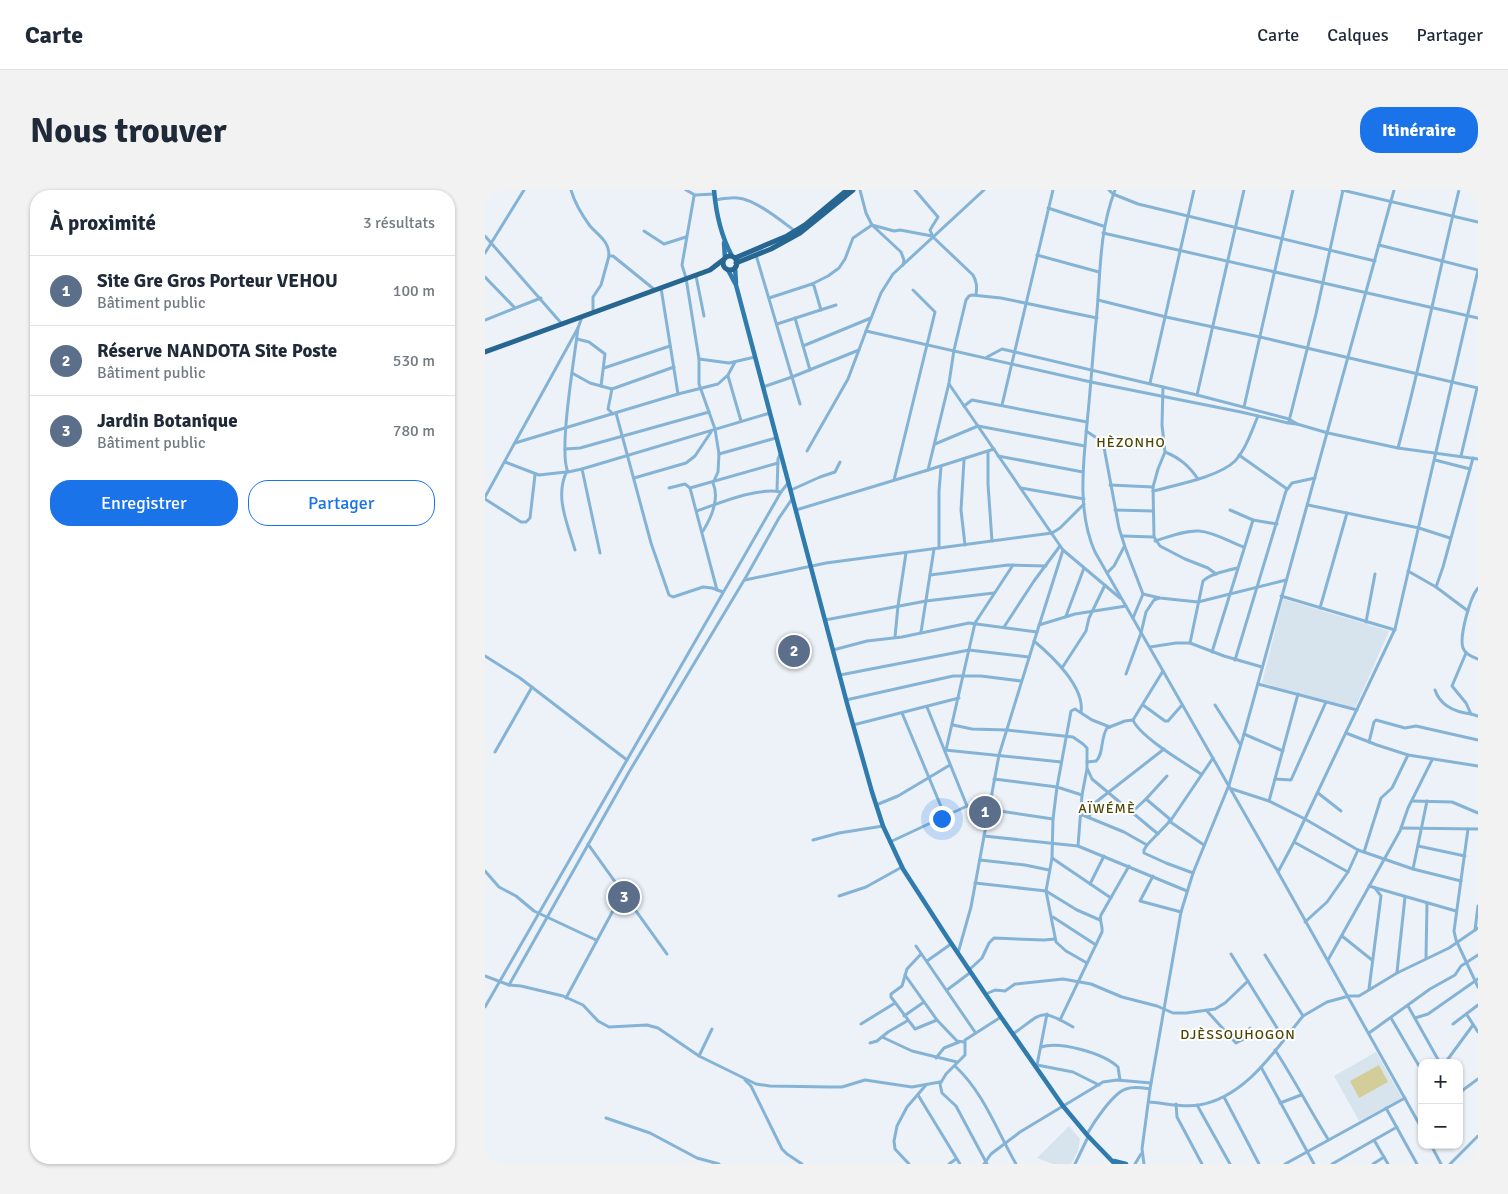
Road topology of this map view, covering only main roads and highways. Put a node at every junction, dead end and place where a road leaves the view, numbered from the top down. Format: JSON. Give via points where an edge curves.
{"nodes":[{"id":1,"x":847,"y":190,"type":"edge"},
{"id":2,"x":853,"y":190,"type":"edge"},
{"id":3,"x":714,"y":192,"type":"edge"},
{"id":4,"x":724,"y":241,"type":"junction"},
{"id":5,"x":724,"y":259,"type":"junction"},
{"id":6,"x":734,"y":261,"type":"junction"},
{"id":7,"x":709,"y":270,"type":"junction"},
{"id":8,"x":728,"y":270,"type":"junction"},
{"id":9,"x":735,"y":285,"type":"junction"},
{"id":10,"x":485,"y":352,"type":"edge"},
{"id":11,"x":1115,"y":1162,"type":"edge"},
{"id":12,"x":1126,"y":1164,"type":"edge"}],
"edges":[{"from":1,"to":6,"type":"highway","via":[[796,231]]},
{"from":2,"to":6,"type":"highway","via":[[800,233],[756,255]]},
{"from":3,"to":4,"type":"main road"},
{"from":4,"to":5,"type":"main road"},
{"from":4,"to":6,"type":"main road"},
{"from":5,"to":6,"type":"highway"},
{"from":5,"to":7,"type":"highway"},
{"from":5,"to":8,"type":"highway","via":[[723,265]]},
{"from":6,"to":8,"type":"highway"},
{"from":6,"to":9,"type":"main road"},
{"from":7,"to":8,"type":"highway"},
{"from":7,"to":10,"type":"highway"},
{"from":8,"to":9,"type":"main road"},
{"from":9,"to":11,"type":"main road","via":[[845,700],[883,826],[902,866],[1001,1017],[1063,1106]]},
{"from":11,"to":12,"type":"main road"}]}
